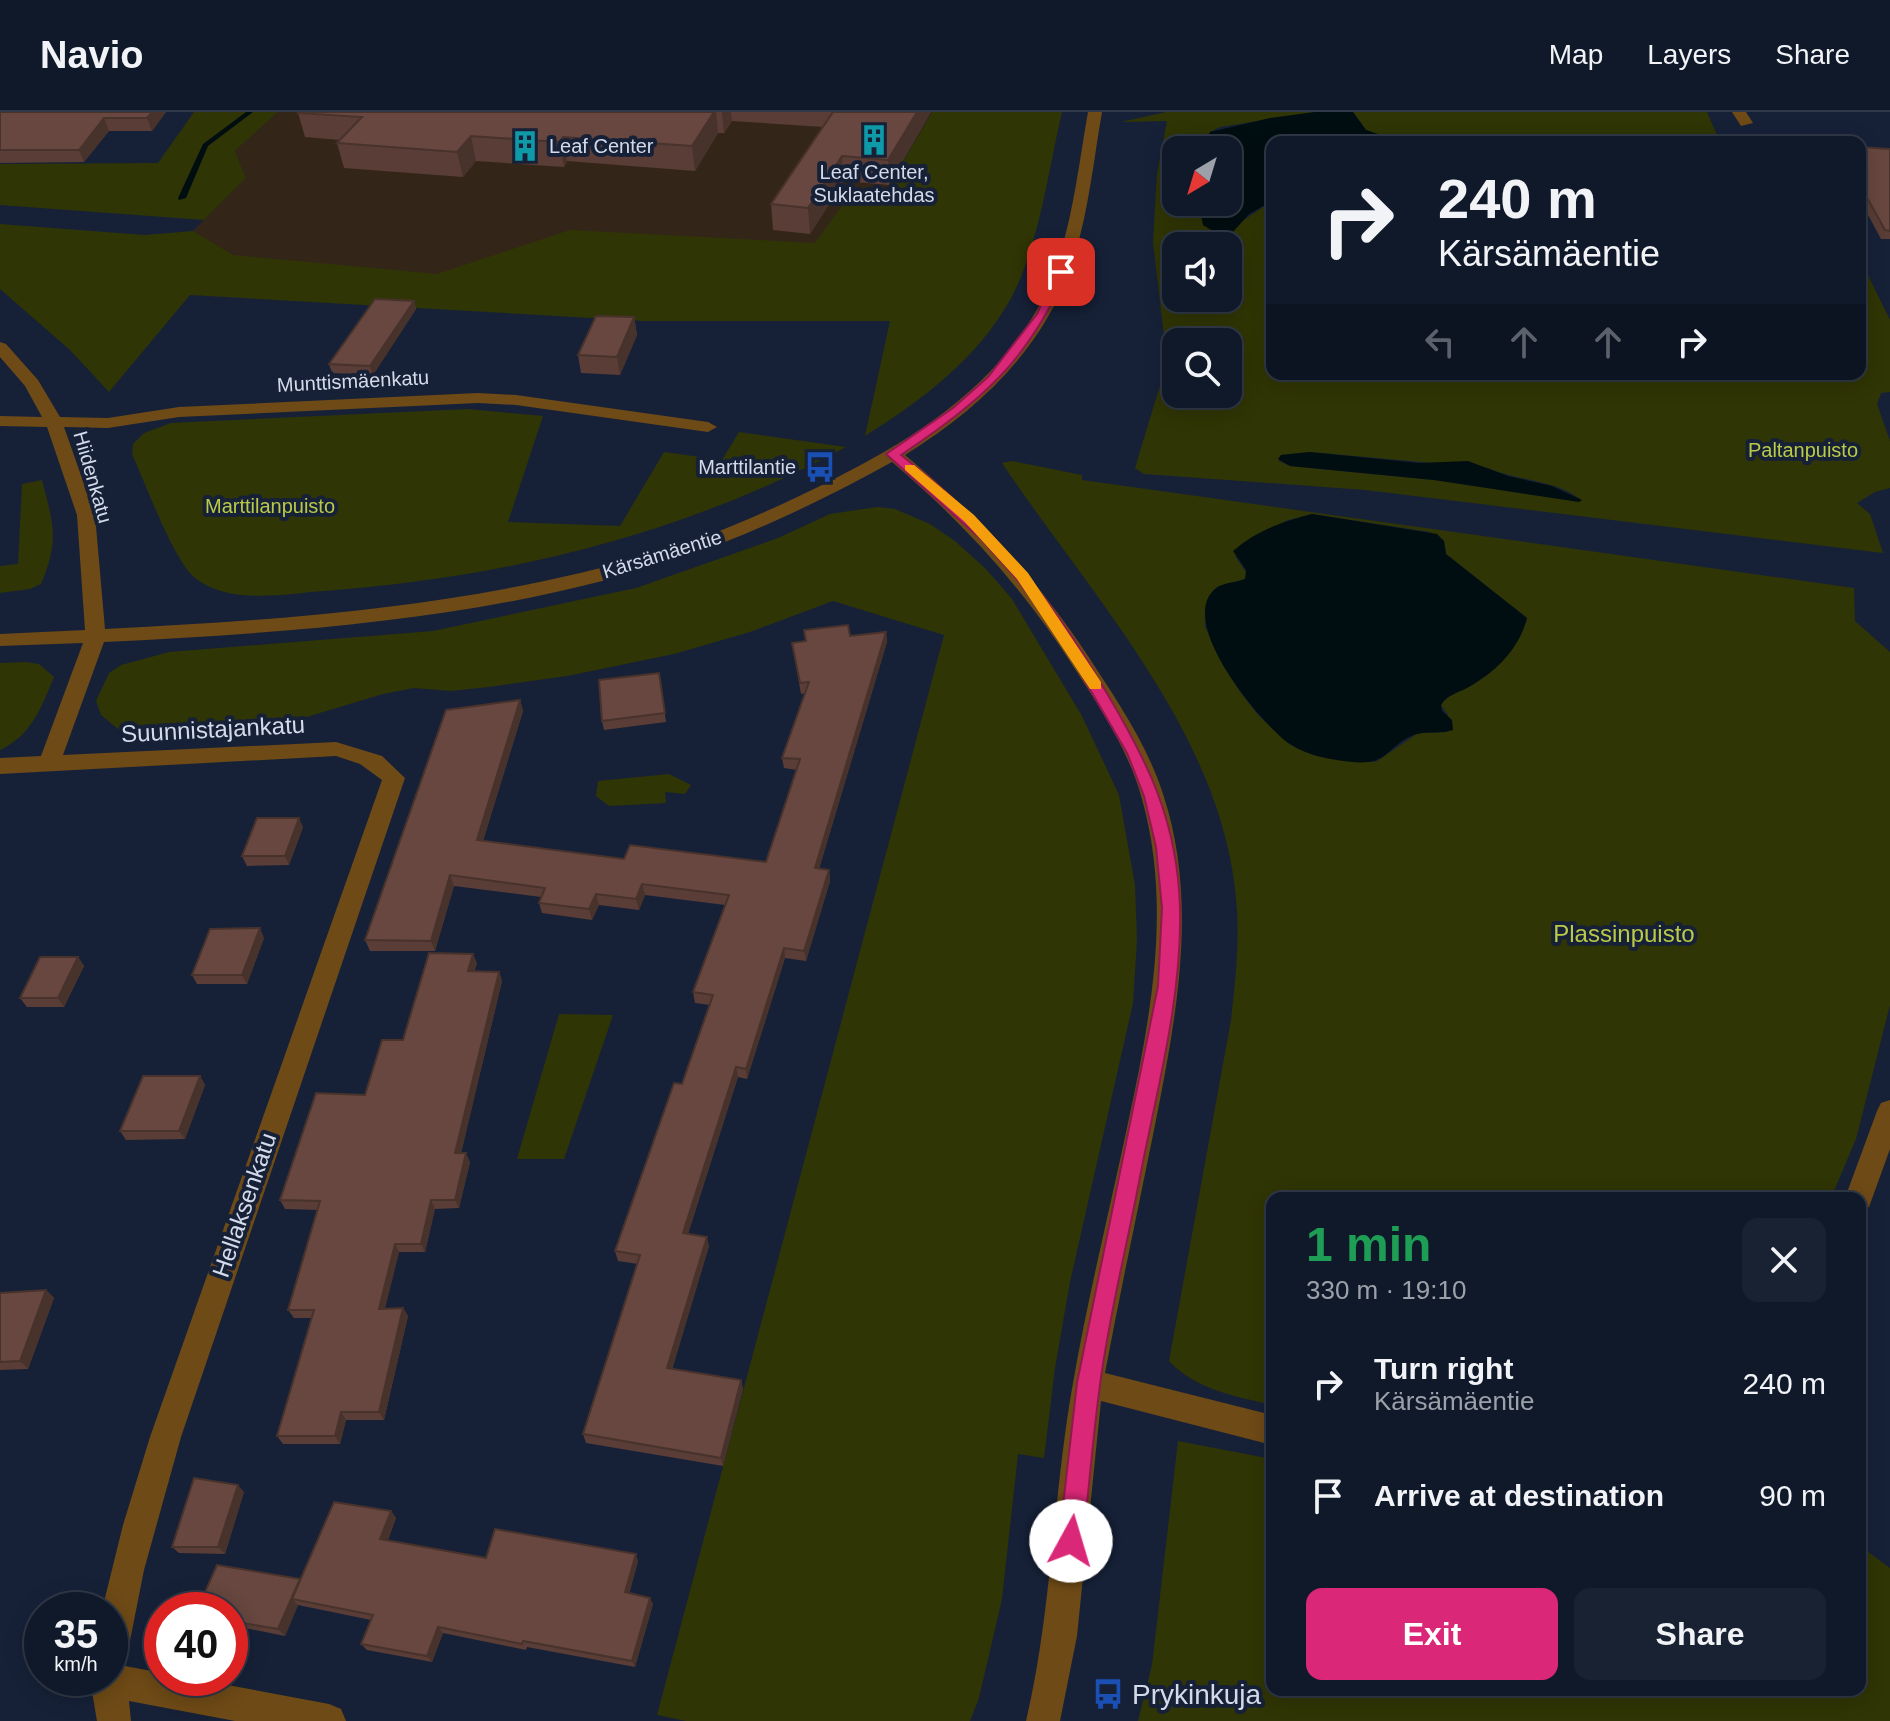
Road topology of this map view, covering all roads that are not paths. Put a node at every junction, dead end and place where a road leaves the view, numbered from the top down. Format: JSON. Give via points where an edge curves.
{"nodes":[{"id":1,"x":1095,"y":112,"type":"edge"},
{"id":2,"x":0,"y":347,"type":"edge"},
{"id":3,"x":53,"y":420,"type":"junction"},
{"id":4,"x":0,"y":421,"type":"edge"},
{"id":5,"x":708,"y":427,"type":"dead end"},
{"id":6,"x":893,"y":454,"type":"junction"},
{"id":7,"x":96,"y":636,"type":"junction"},
{"id":8,"x":0,"y":640,"type":"edge"},
{"id":9,"x":377,"y":762,"type":"joint"},
{"id":10,"x":49,"y":763,"type":"junction"},
{"id":11,"x":0,"y":766,"type":"edge"},
{"id":12,"x":1890,"y":1111,"type":"edge"},
{"id":13,"x":1861,"y":1192,"type":"edge"},
{"id":14,"x":1088,"y":1383,"type":"junction"},
{"id":15,"x":1266,"y":1428,"type":"edge"},
{"id":16,"x":123,"y":1592,"type":"edge"},
{"id":17,"x":128,"y":1677,"type":"edge"},
{"id":18,"x":111,"y":1696,"type":"edge"},
{"id":19,"x":114,"y":1721,"type":"edge"},
{"id":20,"x":329,"y":1721,"type":"edge"},
{"id":21,"x":1043,"y":1721,"type":"edge"}],
"edges":[{"from":1,"to":6,"type":"street","name":"Kärsämäentie","via":[[1067,256],[1042,314],[978,394]]},
{"from":2,"to":3,"type":"street","name":"Hiidenkatu","via":[[32,384]]},
{"from":3,"to":4,"type":"street","name":"Munttismäenkatu"},
{"from":3,"to":5,"type":"street","name":"Munttismäenkatu","via":[[108,423],[179,412],[478,398]]},
{"from":3,"to":7,"type":"street","name":"Hiidenkatu","via":[[86,515]]},
{"from":6,"to":7,"type":"street","name":"Kärsämäentie","via":[[720,537],[534,588],[395,613]]},
{"from":6,"to":14,"type":"street","via":[[1023,576],[1135,753],[1153,796],[1164,847],[1171,908],[1168,986]]},
{"from":7,"to":8,"type":"street","name":"Kärsämäentie"},
{"from":7,"to":10,"type":"street"},
{"from":9,"to":10,"type":"street","name":"Suunnistajankatu","via":[[336,749]]},
{"from":9,"to":16,"type":"street","name":"Hellaksenkatu","via":[[394,778],[144,1503]]},
{"from":10,"to":11,"type":"street","name":"Suunnistajankatu"},
{"from":12,"to":13,"type":"street"},
{"from":14,"to":15,"type":"street"},
{"from":14,"to":21,"type":"street","via":[[1065,1603]]},
{"from":17,"to":20,"type":"street"},
{"from":18,"to":19,"type":"street","name":"Hellaksenkatu"}]}
